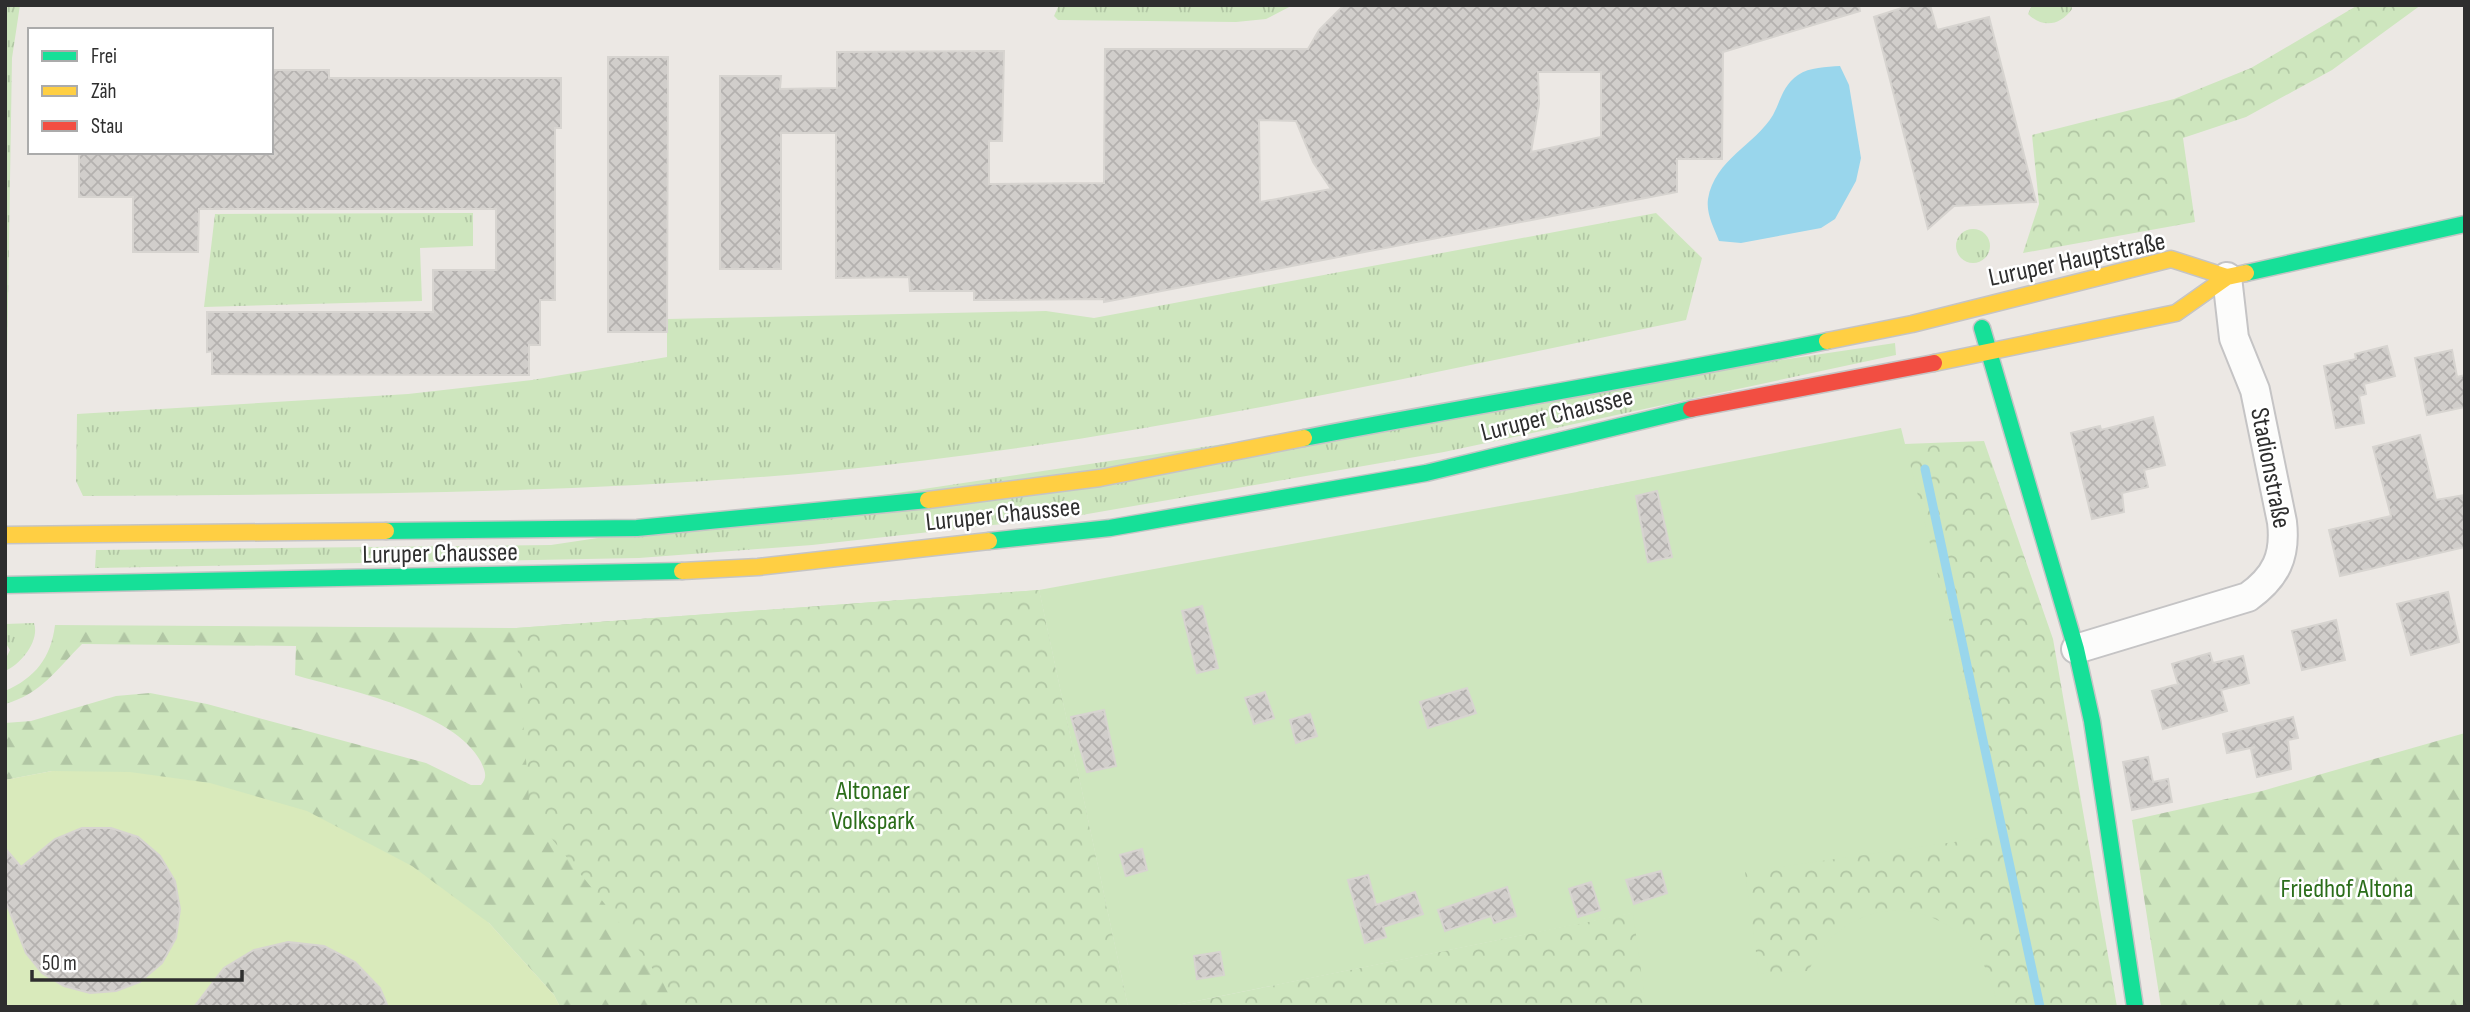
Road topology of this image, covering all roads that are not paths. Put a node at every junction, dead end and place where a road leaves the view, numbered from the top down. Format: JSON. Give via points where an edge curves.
{"nodes":[{"id":1,"x":2465,"y":224,"type":"edge"},
{"id":2,"x":2227,"y":277,"type":"junction"},
{"id":3,"x":1976,"y":306,"type":"junction"},
{"id":4,"x":1989,"y":352,"type":"junction"},
{"id":5,"x":5,"y":535,"type":"edge"},
{"id":6,"x":5,"y":585,"type":"edge"},
{"id":7,"x":2076,"y":649,"type":"junction"},
{"id":8,"x":2135,"y":1007,"type":"edge"}],
"edges":[{"from":1,"to":2,"type":"main road"},
{"from":2,"to":3,"type":"main road","name":"Luruper Hauptstraße","via":[[2171,259]]},
{"from":2,"to":4,"type":"main road","via":[[2176,313]]},
{"from":2,"to":7,"type":"street","name":"Stadionstraße","via":[[2237,352],[2255,390],[2282,522],[2284,543],[2278,567],[2266,585],[2248,597]]},
{"from":3,"to":4,"type":"main road"},
{"from":3,"to":5,"type":"main road","name":"Luruper Chaussee","via":[[1912,324],[1642,379],[1494,401],[1100,478],[943,499],[637,528]]},
{"from":4,"to":6,"type":"main road","name":"Luruper Chaussee","via":[[1668,413],[1426,473],[1097,530],[758,567],[638,574]]},
{"from":4,"to":7,"type":"main road"},
{"from":7,"to":8,"type":"main road","via":[[2092,721]]}]}
